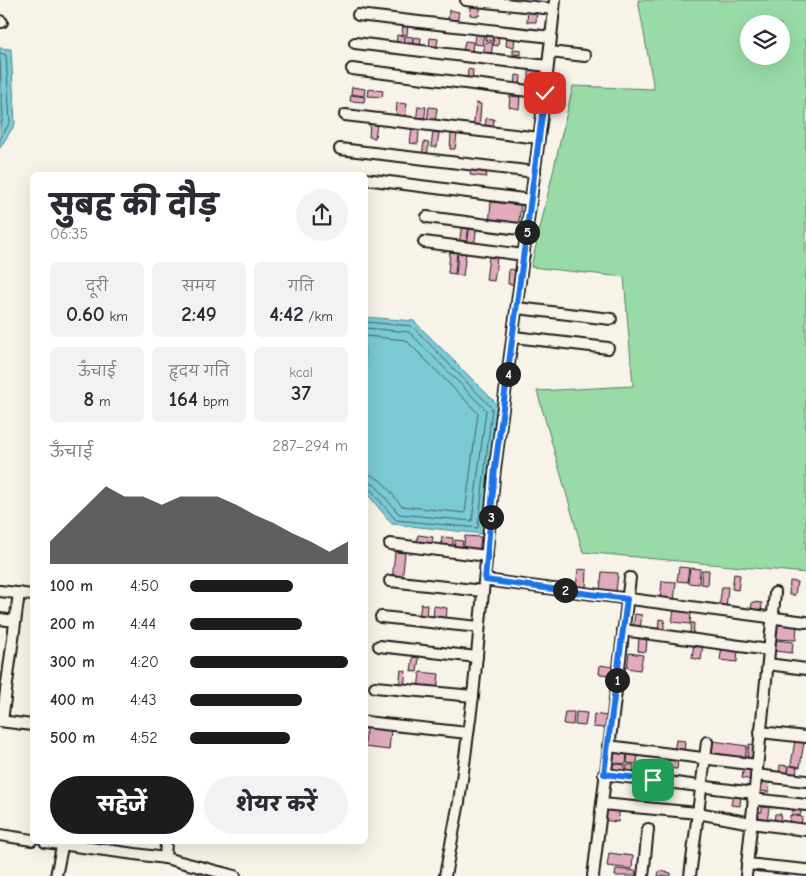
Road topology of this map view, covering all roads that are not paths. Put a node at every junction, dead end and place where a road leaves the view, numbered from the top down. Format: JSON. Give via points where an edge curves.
{"nodes":[{"id":1,"x":466,"y":0,"type":"edge"},
{"id":2,"x":555,"y":4,"type":"edge"},
{"id":3,"x":358,"y":14,"type":"dead end"},
{"id":4,"x":551,"y":37,"type":"junction"},
{"id":5,"x":355,"y":43,"type":"dead end"},
{"id":6,"x":550,"y":52,"type":"junction"},
{"id":7,"x":585,"y":56,"type":"dead end"},
{"id":8,"x":547,"y":66,"type":"junction"},
{"id":9,"x":352,"y":69,"type":"dead end"},
{"id":10,"x":545,"y":93,"type":"junction"},
{"id":11,"x":345,"y":115,"type":"dead end"},
{"id":12,"x":539,"y":138,"type":"junction"},
{"id":13,"x":340,"y":149,"type":"dead end"},
{"id":14,"x":535,"y":172,"type":"junction"},
{"id":15,"x":368,"y":179,"type":"edge"},
{"id":16,"x":531,"y":200,"type":"junction"},
{"id":17,"x":427,"y":217,"type":"dead end"},
{"id":18,"x":527,"y":230,"type":"junction"},
{"id":19,"x":424,"y":242,"type":"dead end"},
{"id":20,"x":524,"y":256,"type":"junction"},
{"id":21,"x":517,"y":308,"type":"junction"},
{"id":22,"x":611,"y":318,"type":"dead end"},
{"id":23,"x":514,"y":338,"type":"junction"},
{"id":24,"x":608,"y":348,"type":"dead end"},
{"id":25,"x":390,"y":544,"type":"dead end"},
{"id":26,"x":487,"y":556,"type":"junction"},
{"id":27,"x":630,"y":578,"type":"dead end"},
{"id":28,"x":390,"y":581,"type":"dead end"},
{"id":29,"x":484,"y":586,"type":"junction"},
{"id":30,"x":0,"y":591,"type":"edge"},
{"id":31,"x":19,"y":593,"type":"junction"},
{"id":32,"x":775,"y":593,"type":"dead end"},
{"id":33,"x":30,"y":594,"type":"edge"},
{"id":34,"x":627,"y":599,"type":"junction"},
{"id":35,"x":380,"y":617,"type":"dead end"},
{"id":36,"x":773,"y":617,"type":"junction"},
{"id":37,"x":0,"y":619,"type":"edge"},
{"id":38,"x":15,"y":621,"type":"junction"},
{"id":39,"x":806,"y":622,"type":"edge"},
{"id":40,"x":479,"y":627,"type":"junction"},
{"id":41,"x":623,"y":630,"type":"junction"},
{"id":42,"x":379,"y":646,"type":"dead end"},
{"id":43,"x":769,"y":650,"type":"junction"},
{"id":44,"x":477,"y":658,"type":"junction"},
{"id":45,"x":768,"y":664,"type":"junction"},
{"id":46,"x":806,"y":669,"type":"edge"},
{"id":47,"x":4,"y":682,"type":"edge"},
{"id":48,"x":375,"y":687,"type":"dead end"},
{"id":49,"x":473,"y":696,"type":"junction"},
{"id":50,"x":1,"y":721,"type":"edge"},
{"id":51,"x":368,"y":722,"type":"edge"},
{"id":52,"x":30,"y":725,"type":"edge"},
{"id":53,"x":760,"y":732,"type":"junction"},
{"id":54,"x":468,"y":733,"type":"junction"},
{"id":55,"x":806,"y":737,"type":"edge"},
{"id":56,"x":707,"y":742,"type":"dead end"},
{"id":57,"x":608,"y":746,"type":"junction"},
{"id":58,"x":705,"y":758,"type":"junction"},
{"id":59,"x":756,"y":770,"type":"junction"},
{"id":60,"x":604,"y":774,"type":"junction"},
{"id":61,"x":806,"y":781,"type":"edge"},
{"id":62,"x":702,"y":786,"type":"junction"},
{"id":63,"x":753,"y":796,"type":"junction"},
{"id":64,"x":602,"y":804,"type":"junction"},
{"id":65,"x":806,"y":805,"type":"edge"},
{"id":66,"x":698,"y":813,"type":"junction"},
{"id":67,"x":751,"y":823,"type":"junction"},
{"id":68,"x":648,"y":829,"type":"dead end"},
{"id":69,"x":806,"y":830,"type":"edge"},
{"id":70,"x":0,"y":835,"type":"edge"},
{"id":71,"x":30,"y":840,"type":"edge"},
{"id":72,"x":62,"y":844,"type":"edge"},
{"id":73,"x":166,"y":844,"type":"edge"},
{"id":74,"x":165,"y":858,"type":"junction"},
{"id":75,"x":747,"y":864,"type":"junction"},
{"id":76,"x":806,"y":870,"type":"edge"},
{"id":77,"x":56,"y":876,"type":"edge"},
{"id":78,"x":235,"y":876,"type":"edge"},
{"id":79,"x":446,"y":876,"type":"edge"},
{"id":80,"x":593,"y":876,"type":"edge"},
{"id":81,"x":643,"y":876,"type":"edge"},
{"id":82,"x":690,"y":876,"type":"edge"},
{"id":83,"x":746,"y":876,"type":"edge"}],
"edges":[{"from":1,"to":2,"type":"street"},
{"from":2,"to":4,"type":"street"},
{"from":3,"to":4,"type":"street"},
{"from":4,"to":6,"type":"street"},
{"from":5,"to":8,"type":"street"},
{"from":6,"to":7,"type":"street"},
{"from":6,"to":8,"type":"street"},
{"from":8,"to":10,"type":"street"},
{"from":9,"to":10,"type":"street"},
{"from":10,"to":12,"type":"street"},
{"from":11,"to":12,"type":"street"},
{"from":12,"to":14,"type":"street"},
{"from":13,"to":14,"type":"street"},
{"from":14,"to":16,"type":"street"},
{"from":15,"to":16,"type":"street"},
{"from":16,"to":18,"type":"street"},
{"from":17,"to":18,"type":"street"},
{"from":18,"to":20,"type":"street"},
{"from":19,"to":20,"type":"street"},
{"from":20,"to":21,"type":"street"},
{"from":21,"to":22,"type":"street"},
{"from":21,"to":23,"type":"street"},
{"from":23,"to":24,"type":"street"},
{"from":23,"to":26,"type":"street","via":[[495,468]]},
{"from":25,"to":26,"type":"street"},
{"from":26,"to":29,"type":"street"},
{"from":27,"to":34,"type":"street"},
{"from":28,"to":29,"type":"street"},
{"from":29,"to":34,"type":"street"},
{"from":29,"to":40,"type":"street"},
{"from":30,"to":31,"type":"street"},
{"from":31,"to":33,"type":"street"},
{"from":31,"to":38,"type":"street"},
{"from":32,"to":36,"type":"street"},
{"from":34,"to":36,"type":"street"},
{"from":34,"to":41,"type":"street"},
{"from":35,"to":40,"type":"street"},
{"from":36,"to":39,"type":"street"},
{"from":36,"to":43,"type":"street"},
{"from":37,"to":38,"type":"street"},
{"from":38,"to":47,"type":"street"},
{"from":40,"to":44,"type":"street"},
{"from":41,"to":43,"type":"street"},
{"from":41,"to":57,"type":"street"},
{"from":42,"to":44,"type":"street"},
{"from":43,"to":45,"type":"street"},
{"from":44,"to":49,"type":"street"},
{"from":45,"to":46,"type":"street"},
{"from":45,"to":53,"type":"street"},
{"from":47,"to":50,"type":"street"},
{"from":48,"to":49,"type":"street"},
{"from":49,"to":54,"type":"street"},
{"from":50,"to":52,"type":"street"},
{"from":51,"to":54,"type":"street"},
{"from":53,"to":55,"type":"street"},
{"from":53,"to":59,"type":"street"},
{"from":54,"to":79,"type":"street"},
{"from":56,"to":58,"type":"street"},
{"from":57,"to":58,"type":"street"},
{"from":57,"to":60,"type":"street"},
{"from":58,"to":59,"type":"street"},
{"from":58,"to":62,"type":"street"},
{"from":59,"to":61,"type":"street"},
{"from":59,"to":63,"type":"street"},
{"from":60,"to":62,"type":"street"},
{"from":60,"to":64,"type":"street"},
{"from":62,"to":63,"type":"street"},
{"from":62,"to":66,"type":"street"},
{"from":63,"to":65,"type":"street"},
{"from":63,"to":67,"type":"street"},
{"from":64,"to":66,"type":"street"},
{"from":64,"to":80,"type":"street"},
{"from":66,"to":67,"type":"street"},
{"from":66,"to":82,"type":"street"},
{"from":67,"to":69,"type":"street"},
{"from":67,"to":75,"type":"street"},
{"from":68,"to":81,"type":"street"},
{"from":70,"to":71,"type":"street"},
{"from":72,"to":74,"type":"street"},
{"from":72,"to":77,"type":"street"},
{"from":73,"to":74,"type":"street"},
{"from":74,"to":78,"type":"street"},
{"from":75,"to":76,"type":"street"},
{"from":75,"to":83,"type":"street"}]}
